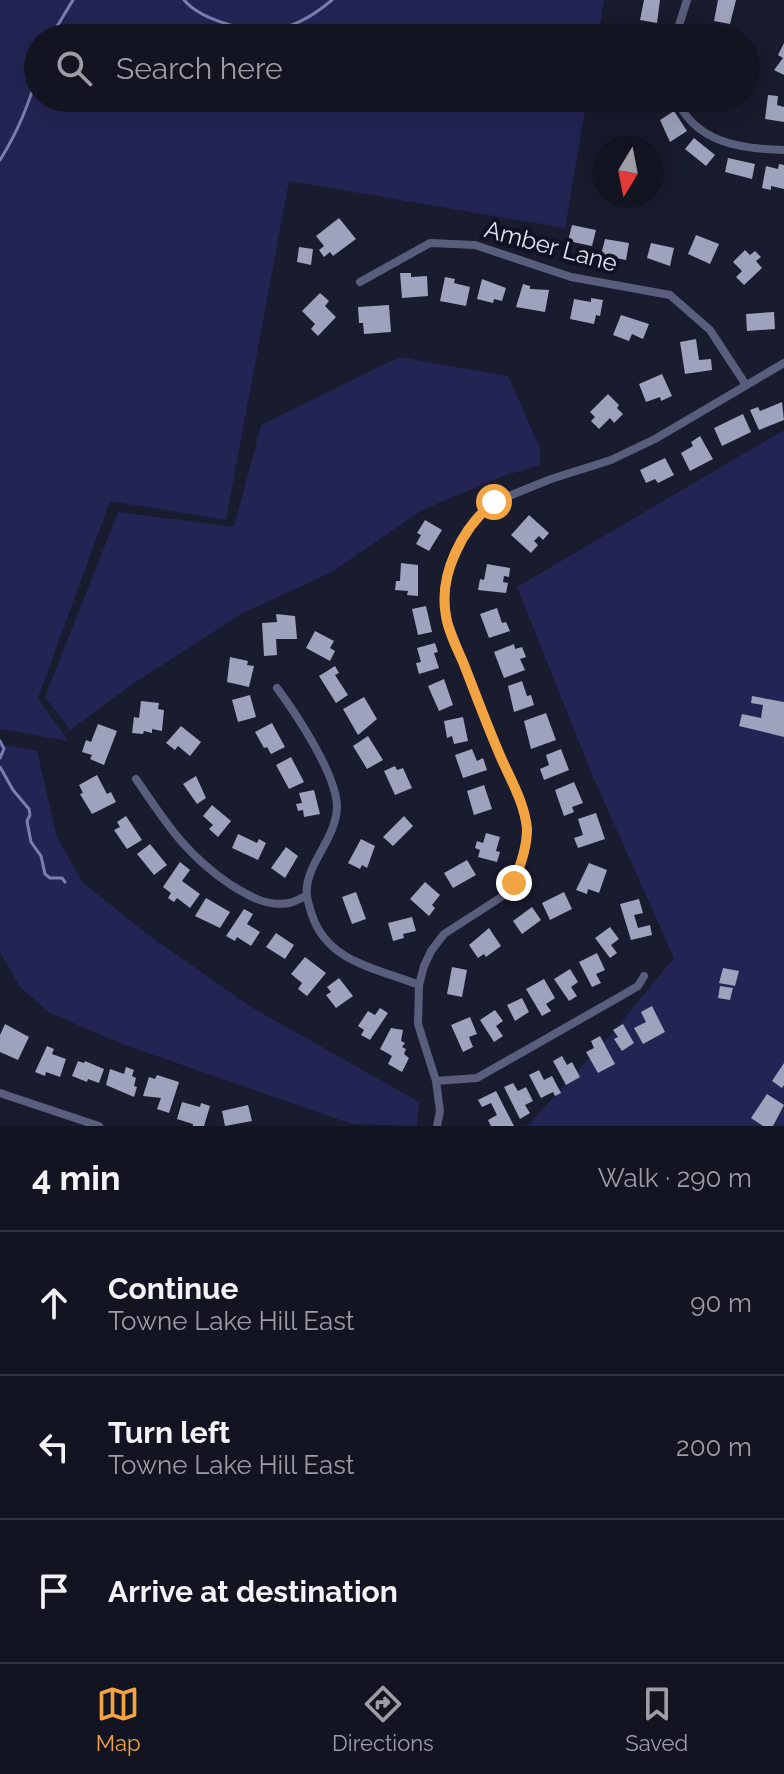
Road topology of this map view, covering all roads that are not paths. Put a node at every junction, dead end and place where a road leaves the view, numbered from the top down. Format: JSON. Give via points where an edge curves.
{"nodes":[{"id":1,"x":687,"y":0,"type":"edge"},
{"id":2,"x":679,"y":24,"type":"edge"},
{"id":3,"x":684,"y":112,"type":"edge"},
{"id":4,"x":784,"y":150,"type":"edge"},
{"id":5,"x":360,"y":282,"type":"dead end"},
{"id":6,"x":784,"y":363,"type":"edge"},
{"id":7,"x":746,"y":385,"type":"junction"},
{"id":8,"x":277,"y":688,"type":"dead end"},
{"id":9,"x":136,"y":779,"type":"dead end"},
{"id":10,"x":306,"y":896,"type":"junction"},
{"id":11,"x":644,"y":976,"type":"dead end"},
{"id":12,"x":419,"y":985,"type":"junction"},
{"id":13,"x":436,"y":1081,"type":"junction"},
{"id":14,"x":0,"y":1093,"type":"edge"},
{"id":15,"x":99,"y":1126,"type":"edge"},
{"id":16,"x":437,"y":1126,"type":"edge"}],
"edges":[{"from":1,"to":2,"type":"street"},
{"from":3,"to":4,"type":"street","via":[[710,136],[751,149]]},
{"from":5,"to":7,"type":"street","name":"Amber Lane","via":[[430,243],[475,245],[571,277],[670,295],[710,330]]},
{"from":6,"to":7,"type":"street"},
{"from":7,"to":12,"type":"street","via":[[611,460],[494,502],[464,537],[449,570],[446,617],[521,802],[525,850],[514,883],[503,896],[444,934],[431,951]]},
{"from":8,"to":10,"type":"street","via":[[331,777],[337,808]]},
{"from":9,"to":10,"type":"street","via":[[203,866],[265,902],[289,903]]},
{"from":10,"to":12,"type":"street","via":[[316,927],[333,949],[348,960]]},
{"from":11,"to":13,"type":"street","via":[[638,986],[477,1078]]},
{"from":12,"to":13,"type":"street","via":[[418,1024]]},
{"from":13,"to":16,"type":"street"},
{"from":14,"to":15,"type":"street"}]}
